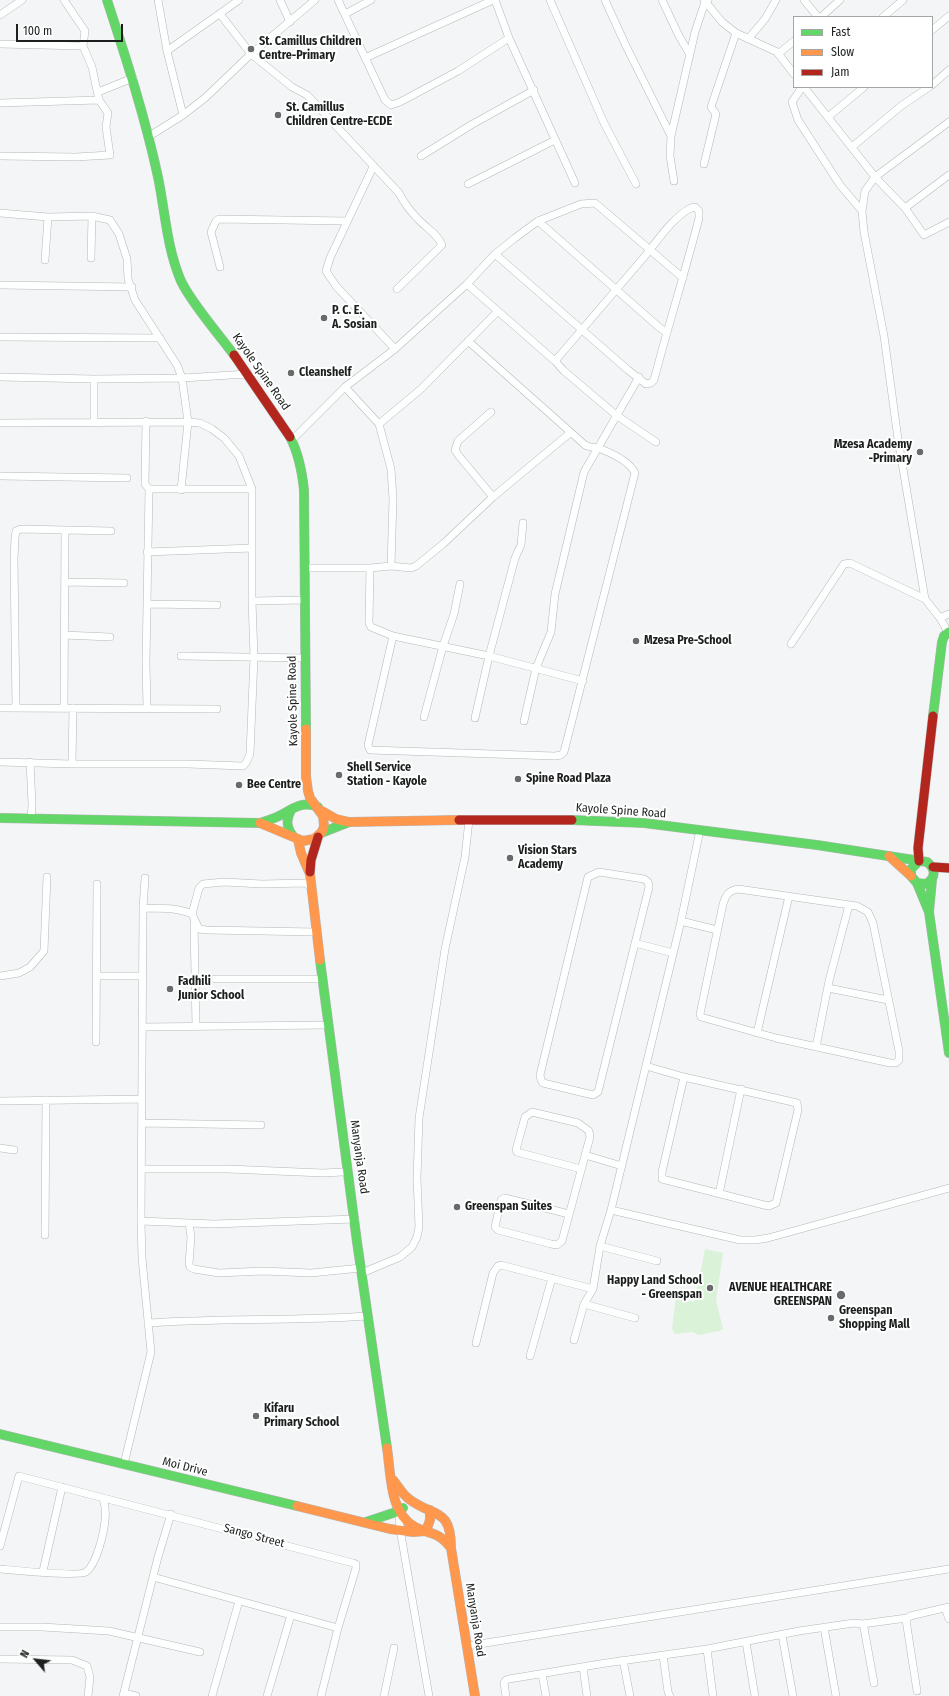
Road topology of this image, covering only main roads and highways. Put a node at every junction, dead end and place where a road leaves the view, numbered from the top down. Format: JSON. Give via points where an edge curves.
{"nodes":[{"id":1,"x":107,"y":0,"type":"edge"},
{"id":2,"x":948,"y":632,"type":"edge"},
{"id":3,"x":306,"y":777,"type":"junction"},
{"id":4,"x":293,"y":808,"type":"junction"},
{"id":5,"x":320,"y":809,"type":"junction"},
{"id":6,"x":0,"y":818,"type":"edge"},
{"id":7,"x":349,"y":822,"type":"junction"},
{"id":8,"x":260,"y":823,"type":"junction"},
{"id":9,"x":320,"y":835,"type":"junction"},
{"id":10,"x":295,"y":838,"type":"junction"},
{"id":11,"x":889,"y":855,"type":"junction"},
{"id":12,"x":919,"y":861,"type":"junction"},
{"id":13,"x":933,"y":867,"type":"junction"},
{"id":14,"x":949,"y":868,"type":"edge"},
{"id":15,"x":310,"y":874,"type":"junction"},
{"id":16,"x":914,"y":880,"type":"junction"},
{"id":17,"x":932,"y":880,"type":"junction"},
{"id":18,"x":928,"y":912,"type":"junction"},
{"id":19,"x":949,"y":1053,"type":"edge"},
{"id":20,"x":0,"y":1434,"type":"edge"},
{"id":21,"x":393,"y":1480,"type":"junction"},
{"id":22,"x":394,"y":1496,"type":"junction"},
{"id":23,"x":410,"y":1501,"type":"junction"},
{"id":24,"x":430,"y":1510,"type":"junction"},
{"id":25,"x":399,"y":1511,"type":"junction"},
{"id":26,"x":382,"y":1518,"type":"junction"},
{"id":27,"x":364,"y":1523,"type":"junction"},
{"id":28,"x":426,"y":1531,"type":"junction"},
{"id":29,"x":451,"y":1548,"type":"junction"},
{"id":30,"x":475,"y":1696,"type":"edge"}],
"edges":[{"from":1,"to":3,"type":"main road","name":"Kayole Spine Road","via":[[133,78],[177,270],[193,299],[281,422],[292,440],[302,470]]},
{"from":2,"to":12,"type":"main road","via":[[942,642],[918,848]]},
{"from":3,"to":4,"type":"main road","via":[[303,790]]},
{"from":3,"to":5,"type":"main road","via":[[308,793]]},
{"from":4,"to":5,"type":"main road","via":[[306,803]]},
{"from":4,"to":8,"type":"main road"},
{"from":4,"to":10,"type":"main road","via":[[287,823]]},
{"from":5,"to":7,"type":"main road","via":[[336,819]]},
{"from":5,"to":9,"type":"main road","via":[[325,822]]},
{"from":6,"to":8,"type":"main road"},
{"from":7,"to":9,"type":"main road"},
{"from":7,"to":11,"type":"main road","name":"Kayole Spine Road","via":[[592,820],[644,823]]},
{"from":8,"to":10,"type":"main road"},
{"from":9,"to":10,"type":"main road","via":[[308,841]]},
{"from":9,"to":15,"type":"main road","via":[[311,860]]},
{"from":10,"to":15,"type":"main road","name":"Manyanja Road"},
{"from":11,"to":12,"type":"main road","name":"Kayole Spine Road"},
{"from":11,"to":16,"type":"main road"},
{"from":12,"to":13,"type":"main road","via":[[927,862]]},
{"from":12,"to":16,"type":"main road","via":[[911,869]]},
{"from":13,"to":14,"type":"main road"},
{"from":13,"to":17,"type":"main road"},
{"from":15,"to":21,"type":"main road","name":"Manyanja Road","via":[[328,1024]]},
{"from":16,"to":17,"type":"main road","via":[[926,884]]},
{"from":16,"to":18,"type":"main road"},
{"from":17,"to":18,"type":"main road"},
{"from":18,"to":19,"type":"main road"},
{"from":20,"to":27,"type":"main road","name":"Moi Drive"},
{"from":21,"to":22,"type":"main road","name":"Manyanja Road"},
{"from":21,"to":23,"type":"main road","name":"Manyanja Road"},
{"from":22,"to":25,"type":"main road","name":"Manyanja Road"},
{"from":22,"to":26,"type":"main road"},
{"from":23,"to":24,"type":"main road","name":"Manyanja Road"},
{"from":23,"to":25,"type":"main road"},
{"from":24,"to":28,"type":"main road"},
{"from":24,"to":29,"type":"main road","name":"Manyanja Road","via":[[447,1522],[451,1532]]},
{"from":25,"to":26,"type":"main road"},
{"from":25,"to":28,"type":"main road","name":"Manyanja Road","via":[[410,1524]]},
{"from":26,"to":27,"type":"main road"},
{"from":27,"to":28,"type":"main road","name":"Moi Drive","via":[[413,1532]]},
{"from":28,"to":29,"type":"main road","name":"Manyanja Road","via":[[440,1536]]},
{"from":29,"to":30,"type":"main road","name":"Manyanja Road"}]}
